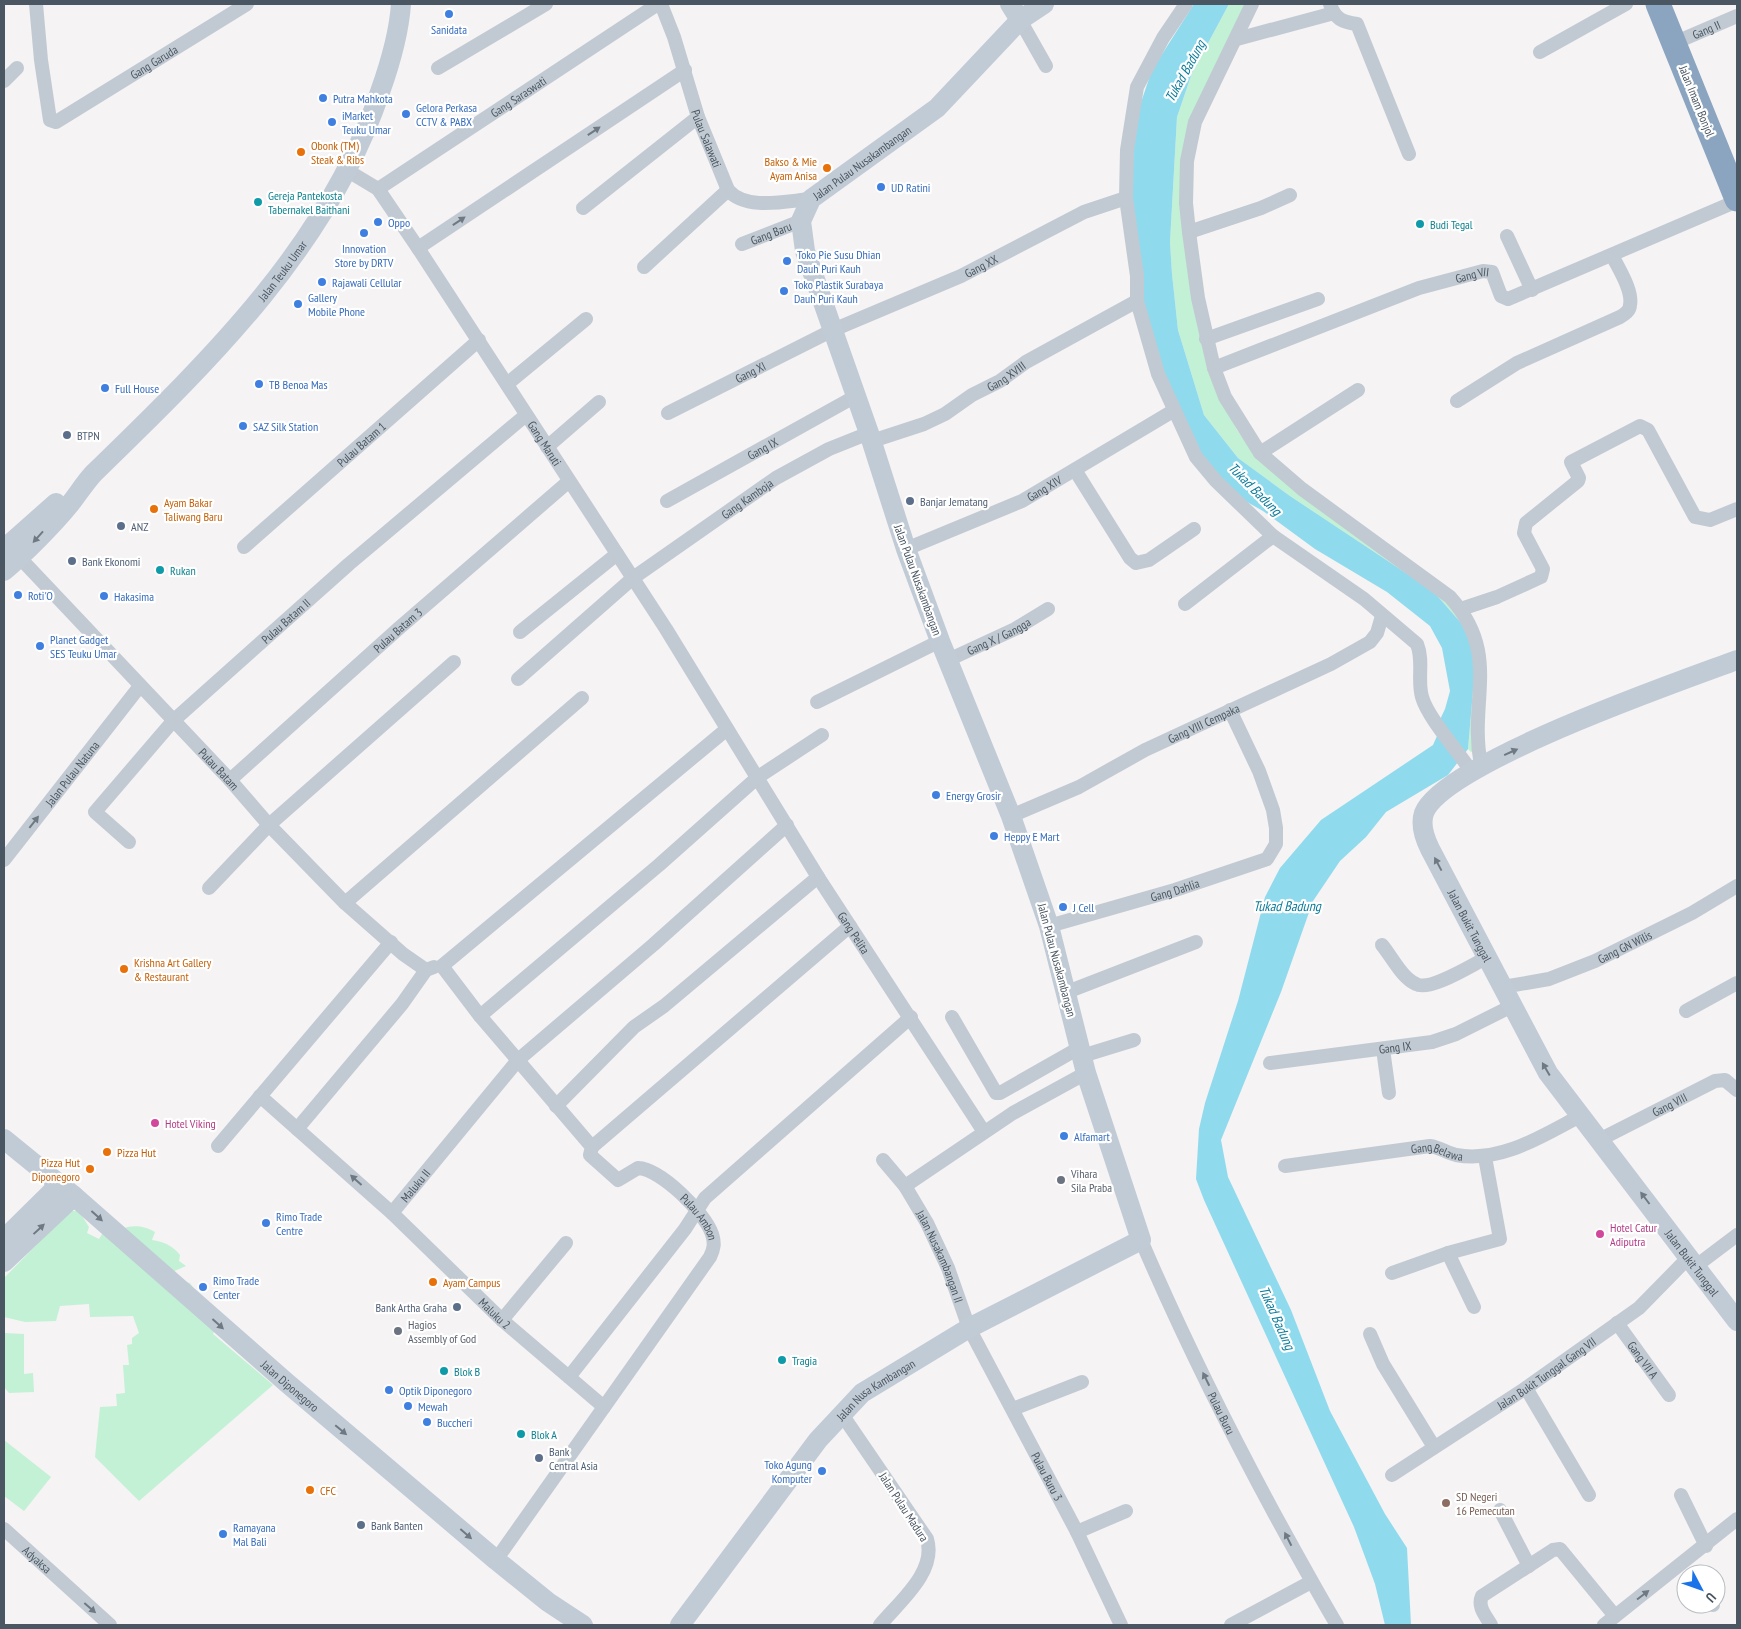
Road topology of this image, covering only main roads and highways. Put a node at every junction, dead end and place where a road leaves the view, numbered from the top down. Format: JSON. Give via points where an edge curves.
{"nodes":[{"id":1,"x":1658,"y":4,"type":"edge"},
{"id":2,"x":1737,"y":200,"type":"edge"}],
"edges":[{"from":1,"to":2,"type":"highway","name":"Jalan Imam Bonjol"}]}
